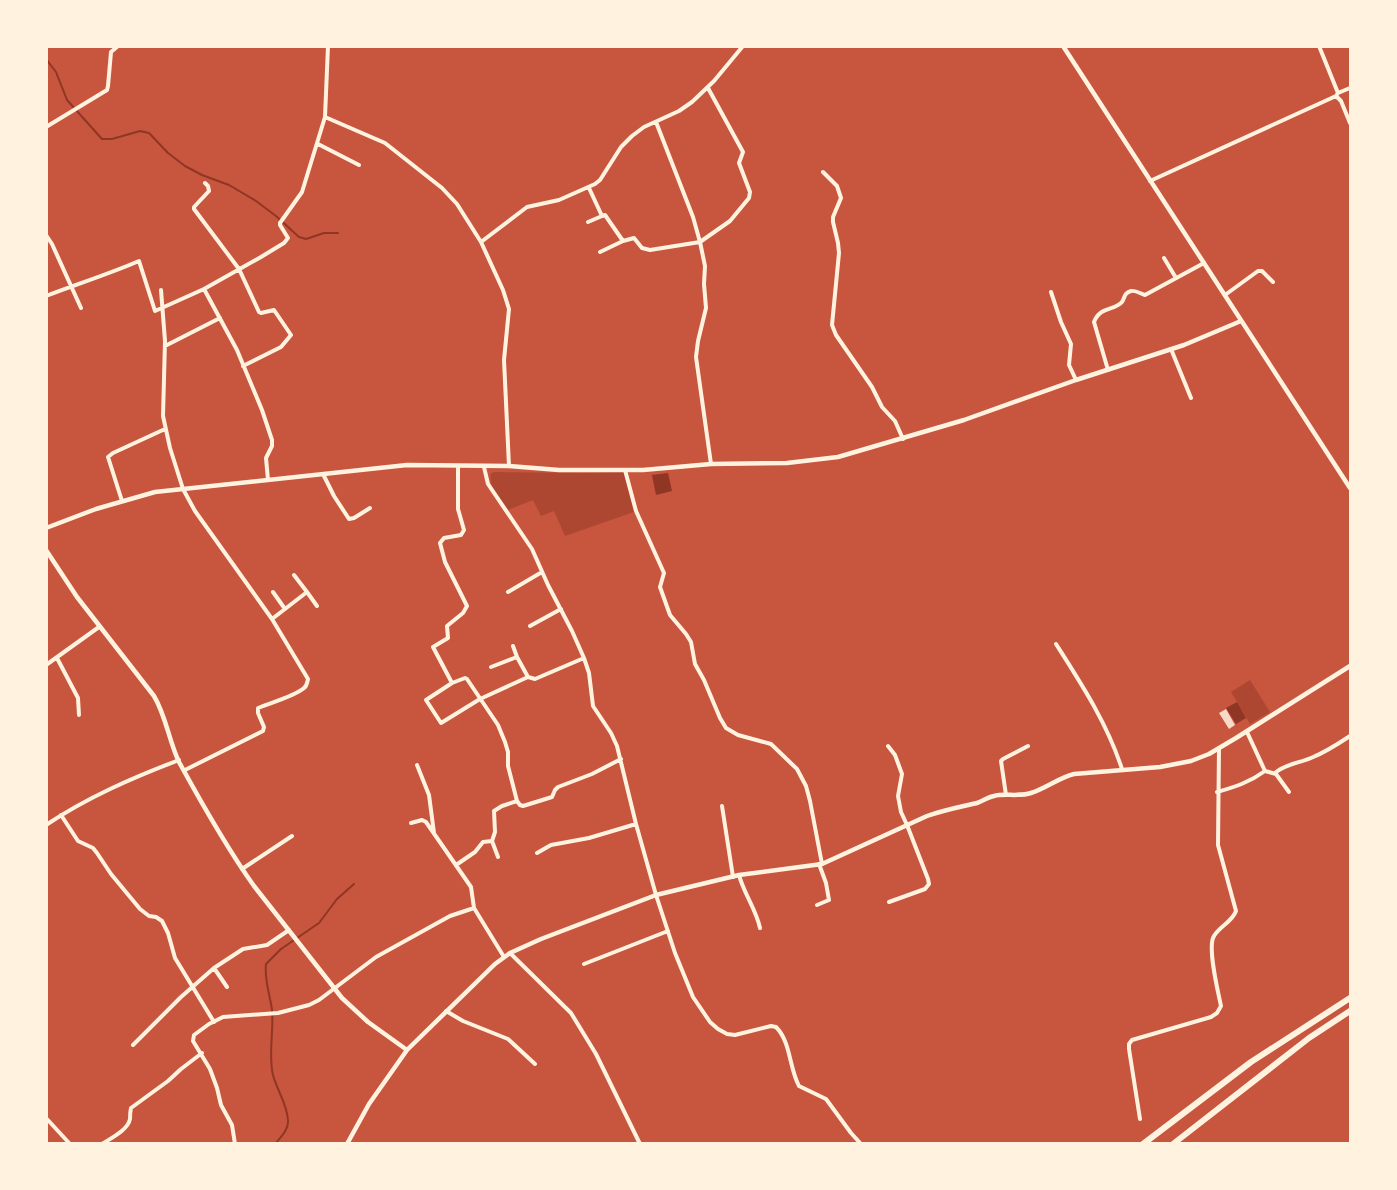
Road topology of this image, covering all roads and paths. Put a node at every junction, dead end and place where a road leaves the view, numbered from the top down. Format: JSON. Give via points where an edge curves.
{"nodes":[{"id":1,"x":106,"y":46,"type":"edge"},
{"id":2,"x":118,"y":46,"type":"edge"},
{"id":3,"x":328,"y":46,"type":"edge"},
{"id":4,"x":743,"y":46,"type":"edge"},
{"id":5,"x":1062,"y":46,"type":"edge"},
{"id":6,"x":1319,"y":46,"type":"edge"},
{"id":7,"x":111,"y":52,"type":"junction"},
{"id":8,"x":708,"y":88,"type":"junction"},
{"id":9,"x":1350,"y":88,"type":"edge"},
{"id":10,"x":1337,"y":94,"type":"junction"},
{"id":11,"x":326,"y":117,"type":"junction"},
{"id":12,"x":656,"y":122,"type":"junction"},
{"id":13,"x":1350,"y":123,"type":"edge"},
{"id":14,"x":46,"y":127,"type":"edge"},
{"id":15,"x":318,"y":144,"type":"junction"},
{"id":16,"x":359,"y":165,"type":"dead end"},
{"id":17,"x":823,"y":172,"type":"dead end"},
{"id":18,"x":1150,"y":181,"type":"junction"},
{"id":19,"x":205,"y":183,"type":"dead end"},
{"id":20,"x":589,"y":188,"type":"junction"},
{"id":21,"x":602,"y":216,"type":"junction"},
{"id":22,"x":588,"y":222,"type":"dead end"},
{"id":23,"x":46,"y":235,"type":"edge"},
{"id":24,"x":623,"y":241,"type":"junction"},
{"id":25,"x":481,"y":242,"type":"junction"},
{"id":26,"x":700,"y":242,"type":"junction"},
{"id":27,"x":600,"y":252,"type":"dead end"},
{"id":28,"x":1164,"y":258,"type":"dead end"},
{"id":29,"x":1204,"y":263,"type":"junction"},
{"id":30,"x":239,"y":268,"type":"junction"},
{"id":31,"x":1176,"y":279,"type":"junction"},
{"id":32,"x":1273,"y":282,"type":"dead end"},
{"id":33,"x":72,"y":286,"type":"junction"},
{"id":34,"x":204,"y":289,"type":"junction"},
{"id":35,"x":161,"y":290,"type":"dead end"},
{"id":36,"x":1051,"y":291,"type":"dead end"},
{"id":37,"x":1225,"y":295,"type":"junction"},
{"id":38,"x":46,"y":296,"type":"edge"},
{"id":39,"x":81,"y":308,"type":"dead end"},
{"id":40,"x":220,"y":318,"type":"junction"},
{"id":41,"x":1241,"y":321,"type":"junction"},
{"id":42,"x":165,"y":346,"type":"junction"},
{"id":43,"x":1171,"y":349,"type":"junction"},
{"id":44,"x":243,"y":366,"type":"junction"},
{"id":45,"x":1108,"y":370,"type":"junction"},
{"id":46,"x":1076,"y":380,"type":"junction"},
{"id":47,"x":1191,"y":398,"type":"dead end"},
{"id":48,"x":165,"y":429,"type":"junction"},
{"id":49,"x":903,"y":438,"type":"junction"},
{"id":50,"x":711,"y":464,"type":"junction"},
{"id":51,"x":458,"y":466,"type":"junction"},
{"id":52,"x":508,"y":466,"type":"junction"},
{"id":53,"x":483,"y":467,"type":"junction"},
{"id":54,"x":625,"y":470,"type":"junction"},
{"id":55,"x":323,"y":474,"type":"junction"},
{"id":56,"x":268,"y":480,"type":"junction"},
{"id":57,"x":1350,"y":488,"type":"edge"},
{"id":58,"x":183,"y":489,"type":"junction"},
{"id":59,"x":122,"y":501,"type":"junction"},
{"id":60,"x":370,"y":508,"type":"dead end"},
{"id":61,"x":46,"y":528,"type":"edge"},
{"id":62,"x":46,"y":550,"type":"edge"},
{"id":63,"x":542,"y":572,"type":"junction"},
{"id":64,"x":294,"y":575,"type":"dead end"},
{"id":65,"x":273,"y":592,"type":"dead end"},
{"id":66,"x":307,"y":592,"type":"junction"},
{"id":67,"x":508,"y":592,"type":"dead end"},
{"id":68,"x":317,"y":606,"type":"dead end"},
{"id":69,"x":285,"y":609,"type":"junction"},
{"id":70,"x":561,"y":609,"type":"junction"},
{"id":71,"x":272,"y":620,"type":"junction"},
{"id":72,"x":530,"y":626,"type":"dead end"},
{"id":73,"x":99,"y":627,"type":"junction"},
{"id":74,"x":1056,"y":644,"type":"dead end"},
{"id":75,"x":513,"y":646,"type":"dead end"},
{"id":76,"x":517,"y":657,"type":"junction"},
{"id":77,"x":57,"y":658,"type":"junction"},
{"id":78,"x":584,"y":658,"type":"junction"},
{"id":79,"x":46,"y":665,"type":"edge"},
{"id":80,"x":1350,"y":666,"type":"edge"},
{"id":81,"x":491,"y":667,"type":"dead end"},
{"id":82,"x":528,"y":677,"type":"junction"},
{"id":83,"x":452,"y":683,"type":"junction"},
{"id":84,"x":480,"y":699,"type":"junction"},
{"id":85,"x":79,"y":715,"type":"dead end"},
{"id":86,"x":1247,"y":732,"type":"junction"},
{"id":87,"x":1350,"y":736,"type":"edge"},
{"id":88,"x":888,"y":746,"type":"dead end"},
{"id":89,"x":1028,"y":747,"type":"dead end"},
{"id":90,"x":1219,"y":748,"type":"junction"},
{"id":91,"x":621,"y":759,"type":"junction"},
{"id":92,"x":179,"y":760,"type":"junction"},
{"id":93,"x":417,"y":765,"type":"dead end"},
{"id":94,"x":1122,"y":769,"type":"junction"},
{"id":95,"x":185,"y":770,"type":"junction"},
{"id":96,"x":1265,"y":771,"type":"junction"},
{"id":97,"x":1275,"y":773,"type":"junction"},
{"id":98,"x":1218,"y":792,"type":"junction"},
{"id":99,"x":1289,"y":792,"type":"dead end"},
{"id":100,"x":1006,"y":796,"type":"junction"},
{"id":101,"x":517,"y":801,"type":"junction"},
{"id":102,"x":722,"y":806,"type":"dead end"},
{"id":103,"x":61,"y":815,"type":"junction"},
{"id":104,"x":411,"y":823,"type":"dead end"},
{"id":105,"x":636,"y":824,"type":"junction"},
{"id":106,"x":46,"y":825,"type":"edge"},
{"id":107,"x":908,"y":825,"type":"junction"},
{"id":108,"x":434,"y":834,"type":"junction"},
{"id":109,"x":292,"y":836,"type":"dead end"},
{"id":110,"x":492,"y":841,"type":"junction"},
{"id":111,"x":537,"y":853,"type":"dead end"},
{"id":112,"x":498,"y":856,"type":"dead end"},
{"id":113,"x":820,"y":864,"type":"junction"},
{"id":114,"x":456,"y":866,"type":"junction"},
{"id":115,"x":242,"y":869,"type":"junction"},
{"id":116,"x":739,"y":875,"type":"junction"},
{"id":117,"x":733,"y":877,"type":"junction"},
{"id":118,"x":656,"y":895,"type":"junction"},
{"id":119,"x":889,"y":903,"type":"dead end"},
{"id":120,"x":817,"y":905,"type":"dead end"},
{"id":121,"x":474,"y":908,"type":"junction"},
{"id":122,"x":760,"y":928,"type":"dead end"},
{"id":123,"x":290,"y":930,"type":"junction"},
{"id":124,"x":668,"y":932,"type":"junction"},
{"id":125,"x":510,"y":953,"type":"junction"},
{"id":126,"x":504,"y":957,"type":"junction"},
{"id":127,"x":584,"y":964,"type":"dead end"},
{"id":128,"x":214,"y":968,"type":"junction"},
{"id":129,"x":193,"y":987,"type":"junction"},
{"id":130,"x":227,"y":987,"type":"dead end"},
{"id":131,"x":334,"y":989,"type":"junction"},
{"id":132,"x":1350,"y":998,"type":"edge"},
{"id":133,"x":446,"y":1011,"type":"junction"},
{"id":134,"x":1350,"y":1011,"type":"edge"},
{"id":135,"x":214,"y":1022,"type":"junction"},
{"id":136,"x":133,"y":1045,"type":"dead end"},
{"id":137,"x":407,"y":1050,"type":"junction"},
{"id":138,"x":202,"y":1053,"type":"junction"},
{"id":139,"x":535,"y":1064,"type":"dead end"},
{"id":140,"x":46,"y":1118,"type":"edge"},
{"id":141,"x":1140,"y":1119,"type":"dead end"},
{"id":142,"x":69,"y":1142,"type":"edge"},
{"id":143,"x":63,"y":1143,"type":"edge"},
{"id":144,"x":102,"y":1143,"type":"edge"},
{"id":145,"x":235,"y":1143,"type":"edge"},
{"id":146,"x":347,"y":1143,"type":"edge"},
{"id":147,"x":640,"y":1143,"type":"edge"},
{"id":148,"x":861,"y":1143,"type":"edge"},
{"id":149,"x":1143,"y":1143,"type":"edge"},
{"id":150,"x":1173,"y":1143,"type":"edge"}],
"edges":[{"from":1,"to":7,"type":"street"},
{"from":2,"to":7,"type":"street"},
{"from":3,"to":11,"type":"street"},
{"from":4,"to":8,"type":"street"},
{"from":5,"to":18,"type":"street"},
{"from":6,"to":10,"type":"street"},
{"from":7,"to":14,"type":"street","via":[[107,90]]},
{"from":8,"to":12,"type":"street","via":[[687,106]]},
{"from":8,"to":26,"type":"street","via":[[743,152],[739,163],[750,192],[730,221]]},
{"from":9,"to":10,"type":"street"},
{"from":10,"to":13,"type":"street"},
{"from":10,"to":18,"type":"street"},
{"from":11,"to":15,"type":"street"},
{"from":11,"to":25,"type":"street","via":[[385,143],[442,188]]},
{"from":12,"to":20,"type":"street","via":[[628,139],[600,180]]},
{"from":12,"to":26,"type":"street"},
{"from":15,"to":16,"type":"street"},
{"from":15,"to":30,"type":"street","via":[[302,192],[280,223],[286,240]]},
{"from":17,"to":49,"type":"street","via":[[837,186],[841,198],[833,217],[839,253],[833,330]]},
{"from":18,"to":29,"type":"street"},
{"from":19,"to":30,"type":"street","via":[[209,191],[194,209]]},
{"from":20,"to":21,"type":"street"},
{"from":20,"to":25,"type":"street","via":[[527,207]]},
{"from":21,"to":22,"type":"street"},
{"from":21,"to":24,"type":"street"},
{"from":23,"to":33,"type":"street"},
{"from":24,"to":26,"type":"street","via":[[634,238],[642,249],[650,250]]},
{"from":24,"to":27,"type":"street"},
{"from":25,"to":52,"type":"street","via":[[509,309],[504,360]]},
{"from":26,"to":50,"type":"street","via":[[706,308],[696,357]]},
{"from":28,"to":31,"type":"street"},
{"from":29,"to":31,"type":"street"},
{"from":29,"to":37,"type":"street"},
{"from":30,"to":34,"type":"street"},
{"from":30,"to":44,"type":"street","via":[[259,311],[274,310],[291,335],[281,347]]},
{"from":31,"to":45,"type":"street","via":[[1145,295],[1130,291],[1120,303],[1096,317],[1094,322]]},
{"from":32,"to":37,"type":"street","via":[[1258,271]]},
{"from":33,"to":34,"type":"street","via":[[140,261],[155,311]]},
{"from":33,"to":38,"type":"street"},
{"from":33,"to":39,"type":"street"},
{"from":34,"to":40,"type":"street"},
{"from":35,"to":42,"type":"street"},
{"from":36,"to":46,"type":"street","via":[[1071,344],[1069,365]]},
{"from":37,"to":41,"type":"street"},
{"from":40,"to":42,"type":"street"},
{"from":40,"to":44,"type":"street"},
{"from":41,"to":43,"type":"street"},
{"from":41,"to":57,"type":"street"},
{"from":42,"to":48,"type":"street"},
{"from":43,"to":45,"type":"street"},
{"from":43,"to":47,"type":"street"},
{"from":44,"to":56,"type":"street","via":[[272,440],[266,458]]},
{"from":45,"to":46,"type":"street"},
{"from":46,"to":49,"type":"street"},
{"from":48,"to":58,"type":"street"},
{"from":48,"to":59,"type":"street","via":[[109,456]]},
{"from":49,"to":50,"type":"street","via":[[818,460]]},
{"from":50,"to":54,"type":"street"},
{"from":51,"to":53,"type":"street"},
{"from":51,"to":55,"type":"street","via":[[407,465]]},
{"from":51,"to":83,"type":"street","via":[[458,509],[464,530],[440,543],[467,608],[447,626],[448,638],[434,647]]},
{"from":52,"to":53,"type":"street"},
{"from":52,"to":54,"type":"street"},
{"from":53,"to":63,"type":"street","via":[[488,483],[530,545]]},
{"from":54,"to":113,"type":"street","via":[[636,511],[664,573],[661,593],[670,615],[691,642],[695,664],[720,718],[729,731],[771,744],[797,769],[810,801]]},
{"from":55,"to":56,"type":"street"},
{"from":55,"to":60,"type":"street","via":[[349,519]]},
{"from":56,"to":58,"type":"street"},
{"from":58,"to":59,"type":"street"},
{"from":58,"to":71,"type":"street"},
{"from":59,"to":61,"type":"street"},
{"from":62,"to":73,"type":"street"},
{"from":63,"to":67,"type":"street"},
{"from":63,"to":70,"type":"street"},
{"from":64,"to":66,"type":"street"},
{"from":65,"to":69,"type":"street"},
{"from":66,"to":68,"type":"street"},
{"from":66,"to":69,"type":"street"},
{"from":69,"to":71,"type":"street"},
{"from":70,"to":72,"type":"street"},
{"from":70,"to":78,"type":"street"},
{"from":71,"to":95,"type":"street","via":[[308,679],[304,689],[258,708],[263,731]]},
{"from":73,"to":77,"type":"street"},
{"from":73,"to":92,"type":"street","via":[[154,696]]},
{"from":74,"to":94,"type":"street","via":[[1102,718]]},
{"from":75,"to":76,"type":"street"},
{"from":76,"to":81,"type":"street"},
{"from":76,"to":82,"type":"street"},
{"from":77,"to":79,"type":"street"},
{"from":77,"to":85,"type":"street","via":[[78,698]]},
{"from":78,"to":82,"type":"street","via":[[538,679]]},
{"from":78,"to":91,"type":"street","via":[[593,706],[611,733]]},
{"from":80,"to":86,"type":"street"},
{"from":82,"to":84,"type":"street"},
{"from":83,"to":84,"type":"street","via":[[467,679]]},
{"from":83,"to":84,"type":"street","via":[[426,700],[440,723]]},
{"from":84,"to":101,"type":"street","via":[[505,742]]},
{"from":86,"to":90,"type":"street"},
{"from":86,"to":96,"type":"street"},
{"from":87,"to":97,"type":"street","via":[[1332,749]]},
{"from":88,"to":107,"type":"street","via":[[901,768],[898,796]]},
{"from":89,"to":100,"type":"street","via":[[1000,761]]},
{"from":90,"to":94,"type":"street","via":[[1176,765]]},
{"from":90,"to":98,"type":"street"},
{"from":91,"to":101,"type":"street","via":[[558,787],[552,797],[523,806]]},
{"from":91,"to":105,"type":"street"},
{"from":92,"to":95,"type":"street"},
{"from":92,"to":103,"type":"street","via":[[117,785]]},
{"from":93,"to":108,"type":"street","via":[[429,795]]},
{"from":94,"to":100,"type":"street","via":[[1074,774],[1029,794]]},
{"from":95,"to":115,"type":"street"},
{"from":96,"to":97,"type":"street"},
{"from":96,"to":98,"type":"street","via":[[1240,786]]},
{"from":97,"to":99,"type":"street"},
{"from":98,"to":141,"type":"street","via":[[1218,845],[1236,911],[1212,939],[1221,1006],[1211,1017],[1129,1044]]},
{"from":100,"to":107,"type":"street","via":[[996,795],[945,810]]},
{"from":101,"to":110,"type":"street","via":[[494,811]]},
{"from":102,"to":117,"type":"street"},
{"from":103,"to":106,"type":"street"},
{"from":103,"to":129,"type":"street","via":[[78,841],[95,851],[140,909],[162,921],[175,958]]},
{"from":104,"to":108,"type":"street","via":[[424,820]]},
{"from":105,"to":111,"type":"street","via":[[551,844]]},
{"from":105,"to":118,"type":"street"},
{"from":107,"to":113,"type":"street"},
{"from":107,"to":119,"type":"street","via":[[929,884]]},
{"from":108,"to":114,"type":"street"},
{"from":109,"to":115,"type":"street"},
{"from":110,"to":112,"type":"street"},
{"from":110,"to":114,"type":"street","via":[[481,844]]},
{"from":113,"to":116,"type":"street"},
{"from":113,"to":120,"type":"street","via":[[829,897]]},
{"from":114,"to":121,"type":"street","via":[[471,886]]},
{"from":115,"to":123,"type":"street"},
{"from":116,"to":117,"type":"street"},
{"from":116,"to":122,"type":"street"},
{"from":117,"to":118,"type":"street"},
{"from":118,"to":124,"type":"street"},
{"from":118,"to":125,"type":"street"},
{"from":121,"to":126,"type":"street"},
{"from":121,"to":131,"type":"street","via":[[450,916],[376,957]]},
{"from":123,"to":128,"type":"street","via":[[267,945],[243,949]]},
{"from":123,"to":131,"type":"street"},
{"from":124,"to":127,"type":"street"},
{"from":124,"to":148,"type":"street","via":[[693,997],[710,1022],[729,1035],[776,1027],[782,1034],[799,1086],[826,1099]]},
{"from":125,"to":126,"type":"street"},
{"from":125,"to":147,"type":"street","via":[[571,1013]]},
{"from":126,"to":133,"type":"street"},
{"from":128,"to":129,"type":"street"},
{"from":128,"to":130,"type":"street"},
{"from":129,"to":135,"type":"street"},
{"from":129,"to":136,"type":"street"},
{"from":131,"to":135,"type":"street","via":[[309,1005],[278,1013],[223,1017]]},
{"from":131,"to":137,"type":"street","via":[[368,1022]]},
{"from":132,"to":149,"type":"highway","via":[[1251,1062]]},
{"from":133,"to":137,"type":"street"},
{"from":133,"to":139,"type":"street","via":[[508,1039]]},
{"from":134,"to":150,"type":"highway"},
{"from":135,"to":138,"type":"street","via":[[193,1037]]},
{"from":137,"to":146,"type":"street"},
{"from":138,"to":144,"type":"street","via":[[131,1108],[128,1124]]},
{"from":138,"to":145,"type":"street","via":[[232,1125]]},
{"from":140,"to":142,"type":"street"},
{"from":142,"to":143,"type":"street"}]}
